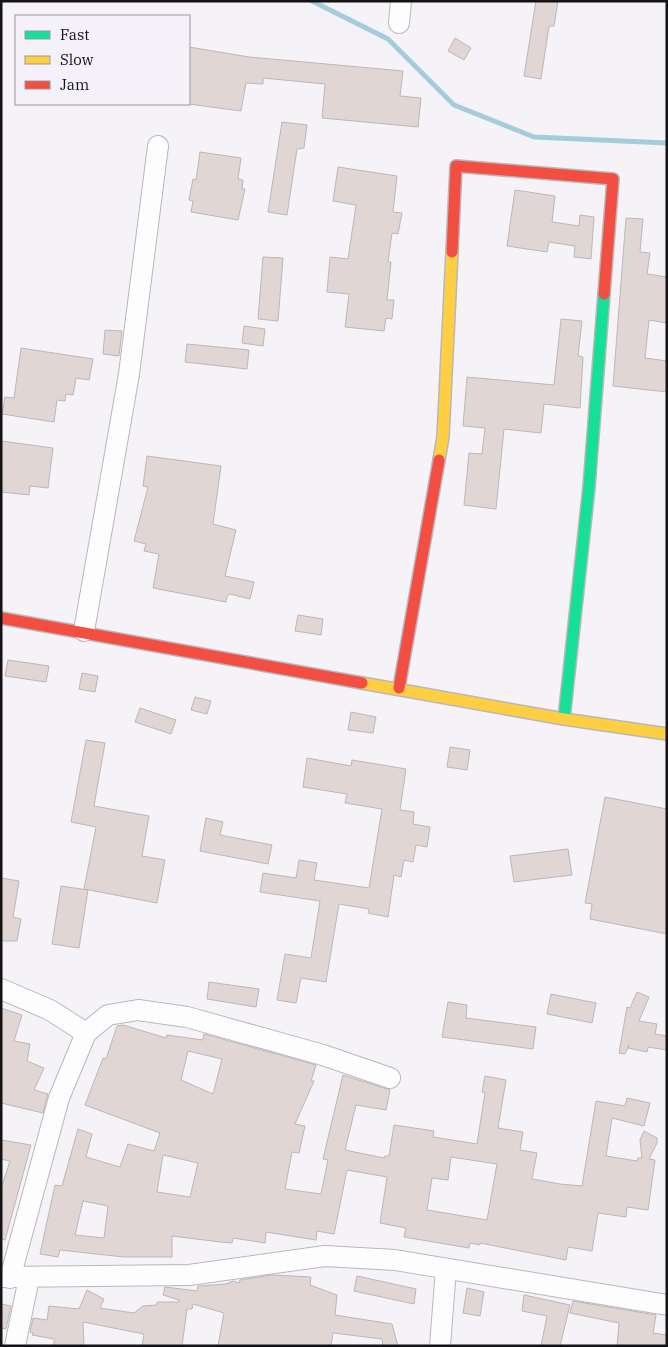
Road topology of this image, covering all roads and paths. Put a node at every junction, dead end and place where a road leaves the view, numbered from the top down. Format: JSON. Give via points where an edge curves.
{"nodes":[{"id":1,"x":401,"y":1,"type":"edge"},
{"id":2,"x":400,"y":24,"type":"dead end"},
{"id":3,"x":158,"y":146,"type":"dead end"},
{"id":4,"x":1,"y":618,"type":"edge"},
{"id":5,"x":84,"y":631,"type":"junction"},
{"id":6,"x":399,"y":688,"type":"junction"},
{"id":7,"x":564,"y":718,"type":"junction"},
{"id":8,"x":667,"y":734,"type":"edge"},
{"id":9,"x":1,"y":989,"type":"edge"},
{"id":10,"x":86,"y":1033,"type":"junction"},
{"id":11,"x":390,"y":1078,"type":"dead end"},
{"id":12,"x":446,"y":1269,"type":"junction"},
{"id":13,"x":13,"y":1278,"type":"edge"},
{"id":14,"x":667,"y":1305,"type":"edge"},
{"id":15,"x":15,"y":1346,"type":"edge"},
{"id":16,"x":440,"y":1346,"type":"edge"}],
"edges":[{"from":1,"to":2,"type":"street"},
{"from":3,"to":5,"type":"street","via":[[129,374]]},
{"from":4,"to":5,"type":"street"},
{"from":5,"to":6,"type":"street"},
{"from":6,"to":7,"type":"street"},
{"from":6,"to":7,"type":"street","via":[[443,437],[456,166],[614,179],[589,487]]},
{"from":7,"to":8,"type":"street"},
{"from":9,"to":10,"type":"street","via":[[50,1010]]},
{"from":10,"to":11,"type":"street","via":[[108,1015],[138,1010],[187,1017]]},
{"from":10,"to":13,"type":"street","via":[[59,1098]]},
{"from":12,"to":13,"type":"street","via":[[395,1260],[325,1256],[189,1275]]},
{"from":12,"to":14,"type":"street"},
{"from":12,"to":16,"type":"street"},
{"from":13,"to":15,"type":"street"}]}
